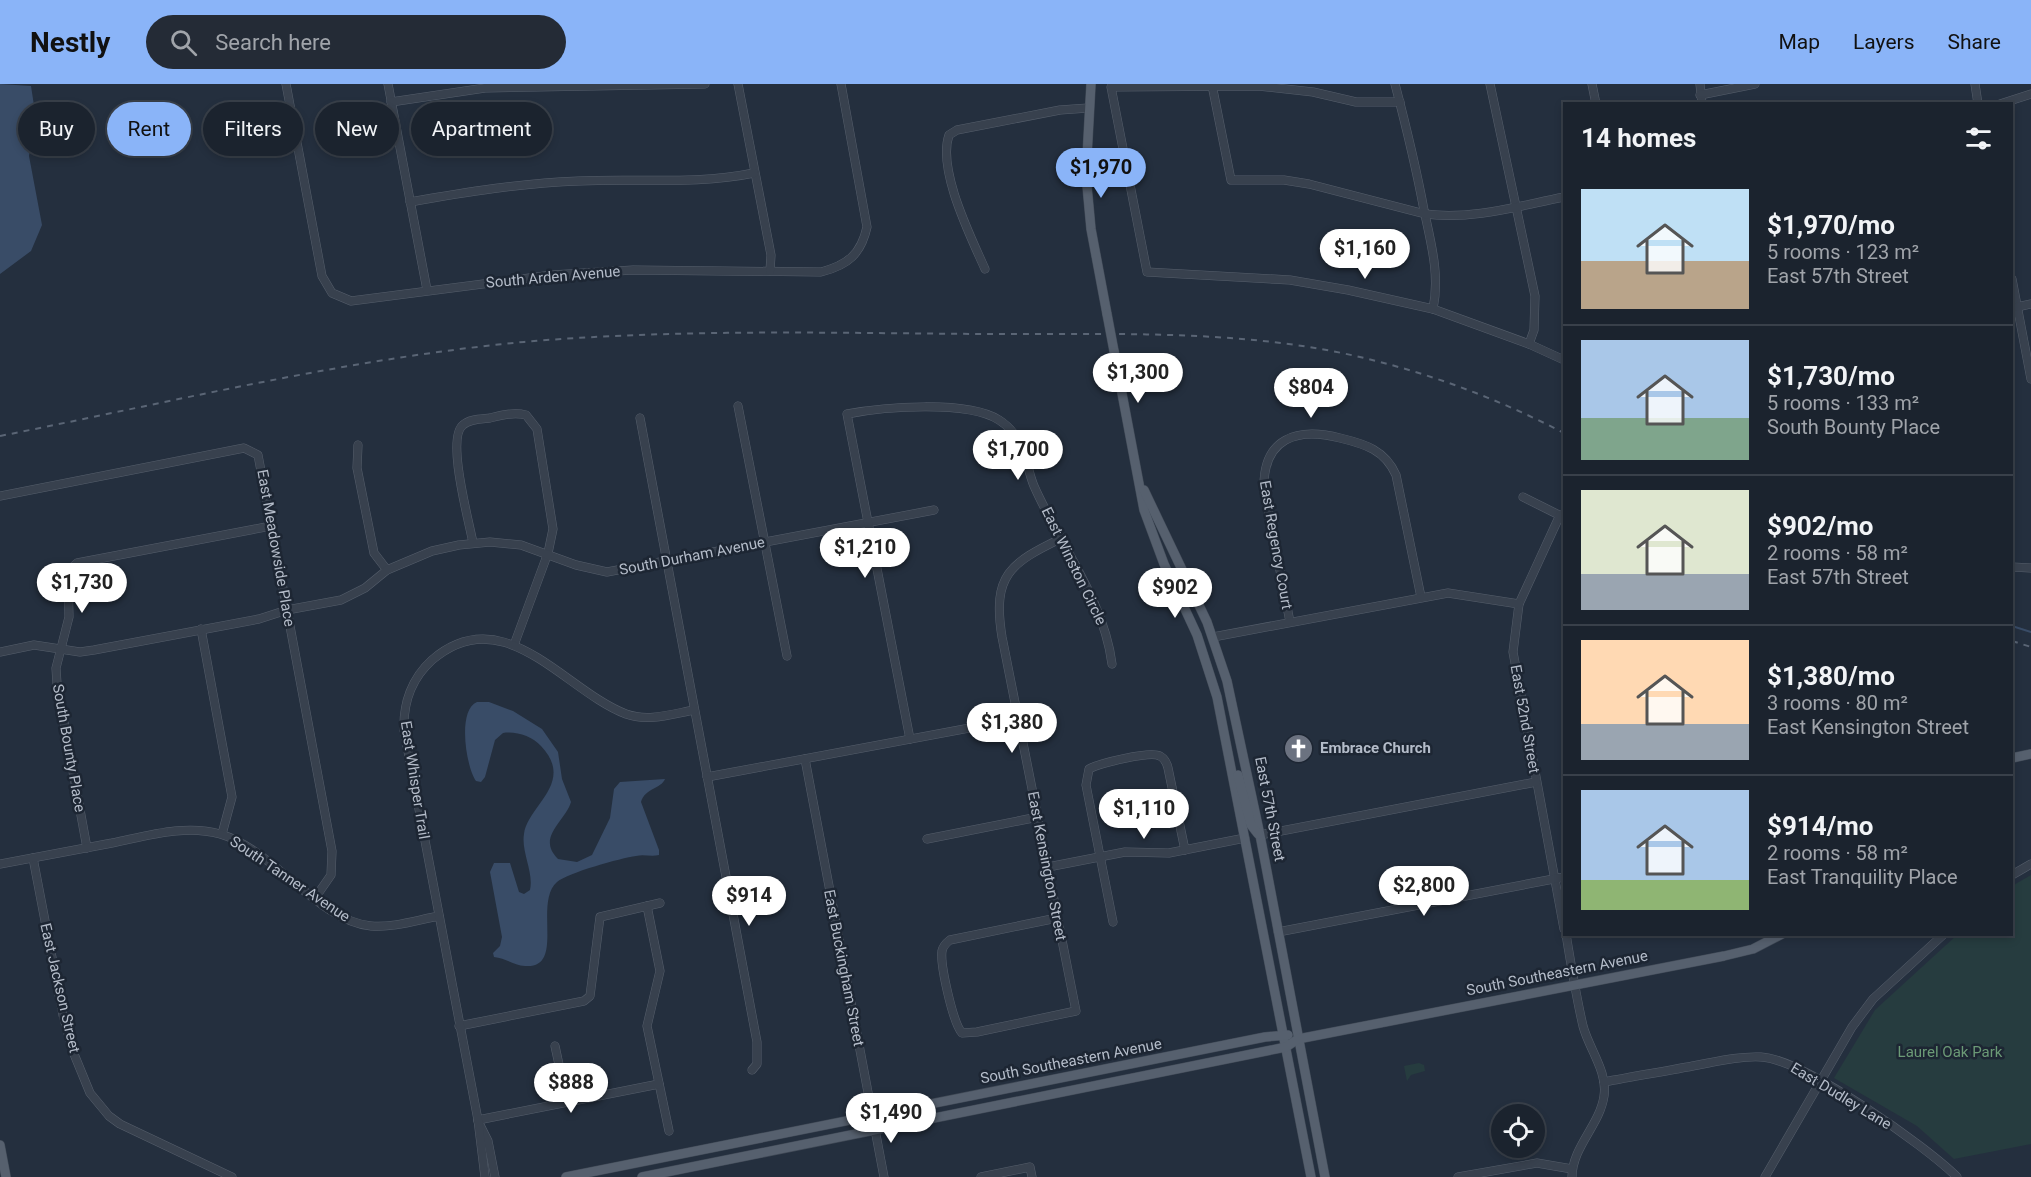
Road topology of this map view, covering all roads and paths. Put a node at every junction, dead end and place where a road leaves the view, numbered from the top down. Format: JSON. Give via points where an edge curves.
{"nodes":[{"id":1,"x":286,"y":84,"type":"edge"},
{"id":2,"x":388,"y":84,"type":"edge"},
{"id":3,"x":705,"y":84,"type":"edge"},
{"id":4,"x":738,"y":84,"type":"edge"},
{"id":5,"x":841,"y":84,"type":"edge"},
{"id":6,"x":1090,"y":84,"type":"edge"},
{"id":7,"x":1395,"y":84,"type":"edge"},
{"id":8,"x":1490,"y":84,"type":"edge"},
{"id":9,"x":1592,"y":84,"type":"edge"},
{"id":10,"x":1700,"y":84,"type":"edge"},
{"id":11,"x":1755,"y":84,"type":"edge"},
{"id":12,"x":1975,"y":84,"type":"edge"},
{"id":13,"x":1212,"y":85,"type":"edge"},
{"id":14,"x":2031,"y":94,"type":"edge"},
{"id":15,"x":1701,"y":99,"type":"edge"},
{"id":16,"x":391,"y":102,"type":"joint"},
{"id":17,"x":1400,"y":102,"type":"junction"},
{"id":18,"x":1596,"y":102,"type":"edge"},
{"id":19,"x":1978,"y":102,"type":"edge"},
{"id":20,"x":2006,"y":102,"type":"edge"},
{"id":21,"x":1088,"y":108,"type":"junction"},
{"id":22,"x":399,"y":144,"type":"edge"},
{"id":23,"x":754,"y":173,"type":"junction"},
{"id":24,"x":1563,"y":198,"type":"edge"},
{"id":25,"x":410,"y":202,"type":"junction"},
{"id":26,"x":1516,"y":207,"type":"junction"},
{"id":27,"x":1425,"y":214,"type":"junction"},
{"id":28,"x":986,"y":269,"type":"dead end"},
{"id":29,"x":770,"y":271,"type":"junction"},
{"id":30,"x":2013,"y":285,"type":"edge"},
{"id":31,"x":427,"y":290,"type":"junction"},
{"id":32,"x":2031,"y":304,"type":"edge"},
{"id":33,"x":2017,"y":307,"type":"junction"},
{"id":34,"x":1433,"y":309,"type":"junction"},
{"id":35,"x":1529,"y":344,"type":"junction"},
{"id":36,"x":1563,"y":360,"type":"edge"},
{"id":37,"x":2031,"y":379,"type":"edge"},
{"id":38,"x":738,"y":406,"type":"dead end"},
{"id":39,"x":640,"y":418,"type":"dead end"},
{"id":40,"x":358,"y":446,"type":"dead end"},
{"id":41,"x":1136,"y":463,"type":"junction"},
{"id":42,"x":0,"y":496,"type":"edge"},
{"id":43,"x":1523,"y":497,"type":"dead end"},
{"id":44,"x":934,"y":510,"type":"dead end"},
{"id":45,"x":1562,"y":516,"type":"edge"},
{"id":46,"x":867,"y":523,"type":"junction"},
{"id":47,"x":271,"y":526,"type":"junction"},
{"id":48,"x":1062,"y":538,"type":"junction"},
{"id":49,"x":765,"y":542,"type":"junction"},
{"id":50,"x":473,"y":543,"type":"junction"},
{"id":51,"x":548,"y":554,"type":"junction"},
{"id":52,"x":666,"y":561,"type":"junction"},
{"id":53,"x":2013,"y":567,"type":"edge"},
{"id":54,"x":2031,"y":568,"type":"edge"},
{"id":55,"x":387,"y":570,"type":"junction"},
{"id":56,"x":1421,"y":597,"type":"junction"},
{"id":57,"x":1520,"y":604,"type":"junction"},
{"id":58,"x":287,"y":610,"type":"junction"},
{"id":59,"x":1290,"y":622,"type":"junction"},
{"id":60,"x":201,"y":629,"type":"junction"},
{"id":61,"x":1213,"y":636,"type":"junction"},
{"id":62,"x":514,"y":645,"type":"junction"},
{"id":63,"x":61,"y":650,"type":"junction"},
{"id":64,"x":0,"y":652,"type":"edge"},
{"id":65,"x":787,"y":656,"type":"dead end"},
{"id":66,"x":1112,"y":664,"type":"dead end"},
{"id":67,"x":694,"y":710,"type":"junction"},
{"id":68,"x":1018,"y":719,"type":"junction"},
{"id":69,"x":910,"y":739,"type":"junction"},
{"id":70,"x":1227,"y":747,"type":"junction"},
{"id":71,"x":2031,"y":754,"type":"edge"},
{"id":72,"x":2013,"y":758,"type":"edge"},
{"id":73,"x":805,"y":759,"type":"junction"},
{"id":74,"x":707,"y":777,"type":"junction"},
{"id":75,"x":1536,"y":782,"type":"junction"},
{"id":76,"x":1038,"y":817,"type":"junction"},
{"id":77,"x":222,"y":834,"type":"junction"},
{"id":78,"x":1260,"y":835,"type":"junction"},
{"id":79,"x":1245,"y":838,"type":"junction"},
{"id":80,"x":927,"y":839,"type":"dead end"},
{"id":81,"x":87,"y":848,"type":"junction"},
{"id":82,"x":1185,"y":850,"type":"junction"},
{"id":83,"x":1100,"y":856,"type":"junction"},
{"id":84,"x":33,"y":858,"type":"junction"},
{"id":85,"x":0,"y":864,"type":"edge"},
{"id":86,"x":2031,"y":864,"type":"edge"},
{"id":87,"x":1048,"y":867,"type":"junction"},
{"id":88,"x":2013,"y":874,"type":"edge"},
{"id":89,"x":1563,"y":877,"type":"edge"},
{"id":90,"x":1555,"y":879,"type":"junction"},
{"id":91,"x":315,"y":898,"type":"junction"},
{"id":92,"x":660,"y":903,"type":"dead end"},
{"id":93,"x":647,"y":906,"type":"junction"},
{"id":94,"x":439,"y":916,"type":"junction"},
{"id":95,"x":1057,"y":918,"type":"junction"},
{"id":96,"x":1113,"y":922,"type":"dead end"},
{"id":97,"x":1563,"y":923,"type":"edge"},
{"id":98,"x":1278,"y":932,"type":"junction"},
{"id":99,"x":1566,"y":936,"type":"edge"},
{"id":100,"x":1778,"y":936,"type":"edge"},
{"id":101,"x":1940,"y":936,"type":"edge"},
{"id":102,"x":1575,"y":985,"type":"junction"},
{"id":103,"x":459,"y":1026,"type":"junction"},
{"id":104,"x":1283,"y":1034,"type":"junction"},
{"id":105,"x":1298,"y":1039,"type":"junction"},
{"id":106,"x":555,"y":1046,"type":"dead end"},
{"id":107,"x":1286,"y":1047,"type":"junction"},
{"id":108,"x":752,"y":1070,"type":"dead end"},
{"id":109,"x":1821,"y":1081,"type":"junction"},
{"id":110,"x":1604,"y":1082,"type":"junction"},
{"id":111,"x":659,"y":1084,"type":"junction"},
{"id":112,"x":567,"y":1102,"type":"junction"},
{"id":113,"x":872,"y":1116,"type":"junction"},
{"id":114,"x":477,"y":1120,"type":"junction"},
{"id":115,"x":875,"y":1130,"type":"junction"},
{"id":116,"x":669,"y":1131,"type":"dead end"},
{"id":117,"x":0,"y":1145,"type":"edge"},
{"id":118,"x":1572,"y":1173,"type":"edge"},
{"id":119,"x":6,"y":1177,"type":"edge"},
{"id":120,"x":232,"y":1177,"type":"edge"},
{"id":121,"x":486,"y":1177,"type":"edge"},
{"id":122,"x":495,"y":1177,"type":"edge"},
{"id":123,"x":566,"y":1177,"type":"edge"},
{"id":124,"x":642,"y":1177,"type":"edge"},
{"id":125,"x":884,"y":1177,"type":"edge"},
{"id":126,"x":981,"y":1177,"type":"edge"},
{"id":127,"x":1032,"y":1177,"type":"edge"},
{"id":128,"x":1311,"y":1177,"type":"edge"},
{"id":129,"x":1325,"y":1177,"type":"edge"},
{"id":130,"x":1458,"y":1177,"type":"edge"},
{"id":131,"x":1766,"y":1177,"type":"edge"},
{"id":132,"x":1957,"y":1177,"type":"edge"}],
"edges":[{"from":1,"to":31,"type":"street","name":"South Arden Avenue","via":[[326,286],[339,297],[361,301]]},
{"from":2,"to":16,"type":"street"},
{"from":3,"to":16,"type":"street","via":[[485,88]]},
{"from":4,"to":23,"type":"street"},
{"from":5,"to":29,"type":"street","name":"South Arden Avenue","via":[[866,209],[864,242],[849,262],[834,268],[821,272]]},
{"from":6,"to":21,"type":"main road","name":"East 57th Street"},
{"from":7,"to":17,"type":"street"},
{"from":8,"to":26,"type":"street"},
{"from":9,"to":18,"type":"street"},
{"from":10,"to":15,"type":"street"},
{"from":11,"to":15,"type":"street"},
{"from":12,"to":19,"type":"street"},
{"from":13,"to":17,"type":"street","via":[[1290,89],[1356,102]]},
{"from":13,"to":27,"type":"street","via":[[1231,180],[1309,184]]},
{"from":13,"to":34,"type":"street","via":[[1111,87],[1147,272],[1290,280]]},
{"from":14,"to":20,"type":"street"},
{"from":17,"to":27,"type":"street"},
{"from":21,"to":28,"type":"street","via":[[1026,116],[949,135],[946,151],[958,210]]},
{"from":21,"to":41,"type":"main road","name":"East 57th Street","bridge":true,"via":[[1087,197]]},
{"from":22,"to":25,"type":"street"},
{"from":23,"to":25,"type":"street","via":[[707,180],[514,186]]},
{"from":23,"to":29,"type":"street","via":[[771,255]]},
{"from":24,"to":26,"type":"street"},
{"from":25,"to":31,"type":"street"},
{"from":26,"to":27,"type":"street","via":[[1458,217]]},
{"from":26,"to":35,"type":"street","via":[[1537,312]]},
{"from":27,"to":34,"type":"street","via":[[1436,271]]},
{"from":29,"to":31,"type":"street","name":"South Arden Avenue","via":[[633,270]]},
{"from":30,"to":33,"type":"street"},
{"from":32,"to":33,"type":"street"},
{"from":33,"to":37,"type":"street"},
{"from":34,"to":35,"type":"street"},
{"from":35,"to":36,"type":"street"},
{"from":38,"to":49,"type":"street"},
{"from":39,"to":52,"type":"street"},
{"from":40,"to":55,"type":"street","via":[[357,468],[374,553]]},
{"from":41,"to":61,"type":"main road","name":"East 57th Street","via":[[1153,513]]},
{"from":41,"to":70,"type":"main road","name":"East 57th Street","via":[[1148,526],[1205,656]]},
{"from":42,"to":47,"type":"street","name":"East Meadowside Place","via":[[249,448],[260,459]]},
{"from":43,"to":45,"type":"street"},
{"from":44,"to":46,"type":"street","name":"South Durham Avenue"},
{"from":45,"to":57,"type":"street","name":"East 52nd Street"},
{"from":46,"to":48,"type":"street","name":"East Winston Circle","via":[[847,414],[886,408],[971,409],[1000,420],[1021,444],[1034,486]]},
{"from":46,"to":49,"type":"street","name":"South Durham Avenue"},
{"from":46,"to":69,"type":"street"},
{"from":47,"to":58,"type":"street","name":"East Meadowside Place"},
{"from":47,"to":63,"type":"street","name":"South Bounty Place","via":[[70,567],[69,617]]},
{"from":48,"to":66,"type":"street","name":"East Winston Circle","via":[[1105,628]]},
{"from":48,"to":68,"type":"street","name":"East Kensington Street","via":[[1024,556],[1011,569],[998,602]]},
{"from":49,"to":52,"type":"street","name":"South Durham Avenue"},
{"from":49,"to":65,"type":"street"},
{"from":50,"to":51,"type":"street","name":"South Durham Avenue","via":[[508,543]]},
{"from":50,"to":51,"type":"street","via":[[456,449],[457,433],[467,422],[519,413],[531,418],[537,429],[553,518]]},
{"from":50,"to":55,"type":"street","name":"South Durham Avenue","via":[[432,551]]},
{"from":51,"to":52,"type":"street","name":"South Durham Avenue","via":[[607,572]]},
{"from":51,"to":62,"type":"street"},
{"from":52,"to":67,"type":"street"},
{"from":53,"to":54,"type":"street"},
{"from":55,"to":58,"type":"street","name":"South Durham Avenue","via":[[365,588],[341,600]]},
{"from":56,"to":57,"type":"street","via":[[1462,593]]},
{"from":56,"to":59,"type":"street"},
{"from":56,"to":59,"type":"street","name":"East Regency Court","via":[[1396,475],[1388,461],[1364,443],[1318,432],[1303,433],[1280,444],[1264,472]]},
{"from":57,"to":75,"type":"street","name":"East 52nd Street","via":[[1514,637],[1515,672]]},
{"from":58,"to":60,"type":"street","name":"South Durham Avenue"},
{"from":58,"to":91,"type":"street","name":"East Meadowside Place","via":[[332,851],[331,875]]},
{"from":59,"to":61,"type":"street"},
{"from":60,"to":63,"type":"street","name":"South Durham Avenue","via":[[94,650]]},
{"from":60,"to":77,"type":"street","via":[[232,796]]},
{"from":61,"to":78,"type":"main road","name":"East 57th Street","via":[[1235,716]]},
{"from":62,"to":67,"type":"street","name":"East Whisper Trail","via":[[626,714],[648,718]]},
{"from":62,"to":94,"type":"street","name":"East Whisper Trail","via":[[485,640],[452,648],[423,670],[408,696],[404,730]]},
{"from":63,"to":64,"type":"street","name":"South Durham Avenue","via":[[34,645]]},
{"from":63,"to":81,"type":"street","name":"South Bounty Place","via":[[57,684]]},
{"from":67,"to":74,"type":"street"},
{"from":68,"to":69,"type":"street"},
{"from":68,"to":76,"type":"street","name":"East Kensington Street"},
{"from":69,"to":73,"type":"street"},
{"from":70,"to":78,"type":"main road","via":[[1251,825]]},
{"from":70,"to":79,"type":"main road","name":"East 57th Street"},
{"from":71,"to":72,"type":"main road"},
{"from":73,"to":74,"type":"street"},
{"from":73,"to":113,"type":"street","name":"East Buckingham Street"},
{"from":74,"to":108,"type":"street","via":[[758,1042],[757,1064]]},
{"from":75,"to":78,"type":"street"},
{"from":75,"to":90,"type":"street","name":"East 52nd Street"},
{"from":76,"to":80,"type":"street"},
{"from":76,"to":87,"type":"street","name":"East Kensington Street"},
{"from":77,"to":81,"type":"street","name":"South Tanner Avenue","via":[[176,831]]},
{"from":77,"to":91,"type":"street","name":"South Tanner Avenue"},
{"from":78,"to":98,"type":"main road","name":"East 57th Street"},
{"from":79,"to":82,"type":"street"},
{"from":79,"to":104,"type":"main road","name":"East 57th Street"},
{"from":81,"to":84,"type":"street","name":"South Tanner Avenue"},
{"from":82,"to":83,"type":"street"},
{"from":82,"to":83,"type":"street","via":[[1167,763],[1152,754],[1098,765],[1088,772],[1086,785]]},
{"from":83,"to":87,"type":"street"},
{"from":83,"to":96,"type":"street"},
{"from":84,"to":85,"type":"street","name":"South Tanner Avenue"},
{"from":84,"to":120,"type":"street","name":"East Jackson Street","via":[[63,1015],[90,1093],[120,1124]]},
{"from":86,"to":88,"type":"street"},
{"from":87,"to":95,"type":"street","name":"East Kensington Street"},
{"from":89,"to":90,"type":"street"},
{"from":90,"to":97,"type":"street","name":"East 52nd Street"},
{"from":90,"to":98,"type":"street"},
{"from":91,"to":94,"type":"street","name":"South Tanner Avenue","via":[[336,913],[367,926]]},
{"from":92,"to":93,"type":"street"},
{"from":93,"to":103,"type":"street","via":[[600,917],[590,996],[584,1001]]},
{"from":93,"to":111,"type":"street","via":[[660,971],[647,1026]]},
{"from":94,"to":103,"type":"street","name":"East Whisper Trail"},
{"from":95,"to":95,"type":"street","name":"East Kensington Street","via":[[1076,1011],[962,1033],[955,1023],[943,948],[950,940]]},
{"from":98,"to":105,"type":"main road","name":"East 57th Street"},
{"from":99,"to":102,"type":"street"},
{"from":100,"to":102,"type":"main road","name":"South Southeastern Avenue","via":[[1736,954]]},
{"from":101,"to":109,"type":"street","via":[[1873,999]]},
{"from":102,"to":105,"type":"main road","name":"South Southeastern Avenue"},
{"from":102,"to":110,"type":"street","via":[[1588,1042]]},
{"from":103,"to":114,"type":"street","name":"East Whisper Trail"},
{"from":104,"to":105,"type":"main road","name":"South Southeastern Avenue"},
{"from":104,"to":107,"type":"main road","name":"East 57th Street"},
{"from":104,"to":113,"type":"main road","name":"South Southeastern Avenue"},
{"from":105,"to":107,"type":"main road","name":"South Southeastern Avenue"},
{"from":105,"to":129,"type":"main road","name":"East 57th Street"},
{"from":106,"to":112,"type":"street"},
{"from":107,"to":115,"type":"main road","name":"South Southeastern Avenue"},
{"from":107,"to":128,"type":"main road","name":"East 57th Street"},
{"from":109,"to":110,"type":"street","name":"East Dudley Lane","via":[[1780,1060],[1750,1057]]},
{"from":109,"to":131,"type":"street"},
{"from":109,"to":132,"type":"street","name":"East Dudley Lane","via":[[1928,1151]]},
{"from":110,"to":118,"type":"street","via":[[1601,1111]]},
{"from":111,"to":112,"type":"street"},
{"from":111,"to":116,"type":"street"},
{"from":112,"to":114,"type":"street"},
{"from":113,"to":115,"type":"street","name":"East Buckingham Street"},
{"from":113,"to":123,"type":"main road","name":"South Southeastern Avenue"},
{"from":114,"to":121,"type":"street","name":"East Whisper Trail"},
{"from":114,"to":122,"type":"street","name":"East Whisper Trail","via":[[488,1141]]},
{"from":115,"to":124,"type":"main road","name":"South Southeastern Avenue"},
{"from":115,"to":125,"type":"street","name":"East Buckingham Street"},
{"from":117,"to":119,"type":"main road"},
{"from":118,"to":130,"type":"street","via":[[1537,1163]]},
{"from":126,"to":127,"type":"street","via":[[1030,1167]]}]}
